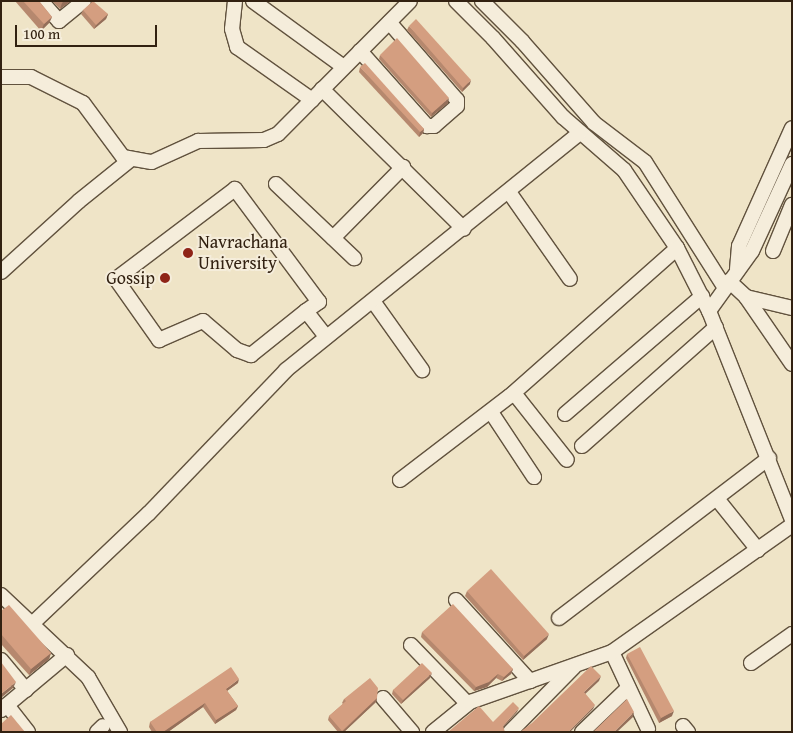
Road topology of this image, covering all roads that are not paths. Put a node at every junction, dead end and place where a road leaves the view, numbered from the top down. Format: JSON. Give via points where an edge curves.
{"nodes":[{"id":1,"x":41,"y":1,"type":"edge"},
{"id":2,"x":84,"y":1,"type":"edge"},
{"id":3,"x":235,"y":1,"type":"edge"},
{"id":4,"x":253,"y":1,"type":"edge"},
{"id":5,"x":410,"y":1,"type":"edge"},
{"id":6,"x":456,"y":1,"type":"edge"},
{"id":7,"x":482,"y":1,"type":"edge"},
{"id":8,"x":389,"y":22,"type":"junction"},
{"id":9,"x":360,"y":51,"type":"junction"},
{"id":10,"x":344,"y":67,"type":"junction"},
{"id":11,"x":1,"y":77,"type":"edge"},
{"id":12,"x":322,"y":89,"type":"junction"},
{"id":13,"x":312,"y":100,"type":"junction"},
{"id":14,"x":792,"y":128,"type":"edge"},
{"id":15,"x":580,"y":133,"type":"junction"},
{"id":16,"x":130,"y":160,"type":"junction"},
{"id":17,"x":792,"y":164,"type":"edge"},
{"id":18,"x":403,"y":167,"type":"junction"},
{"id":19,"x":772,"y":172,"type":"junction"},
{"id":20,"x":788,"y":181,"type":"edge"},
{"id":21,"x":276,"y":184,"type":"dead end"},
{"id":22,"x":509,"y":192,"type":"junction"},
{"id":23,"x":792,"y":204,"type":"edge"},
{"id":24,"x":464,"y":228,"type":"junction"},
{"id":25,"x":333,"y":238,"type":"junction"},
{"id":26,"x":677,"y":248,"type":"junction"},
{"id":27,"x":773,"y":251,"type":"dead end"},
{"id":28,"x":354,"y":258,"type":"dead end"},
{"id":29,"x":737,"y":269,"type":"junction"},
{"id":30,"x":1,"y":272,"type":"edge"},
{"id":31,"x":570,"y":279,"type":"dead end"},
{"id":32,"x":727,"y":284,"type":"junction"},
{"id":33,"x":702,"y":296,"type":"junction"},
{"id":34,"x":746,"y":297,"type":"junction"},
{"id":35,"x":373,"y":301,"type":"junction"},
{"id":36,"x":792,"y":308,"type":"edge"},
{"id":37,"x":306,"y":311,"type":"junction"},
{"id":38,"x":709,"y":311,"type":"junction"},
{"id":39,"x":716,"y":328,"type":"junction"},
{"id":40,"x":326,"y":337,"type":"junction"},
{"id":41,"x":792,"y":364,"type":"edge"},
{"id":42,"x":422,"y":370,"type":"dead end"},
{"id":43,"x":514,"y":393,"type":"junction"},
{"id":44,"x":491,"y":412,"type":"junction"},
{"id":45,"x":565,"y":414,"type":"dead end"},
{"id":46,"x":582,"y":446,"type":"dead end"},
{"id":47,"x":770,"y":458,"type":"junction"},
{"id":48,"x":568,"y":460,"type":"dead end"},
{"id":49,"x":534,"y":477,"type":"dead end"},
{"id":50,"x":400,"y":480,"type":"dead end"},
{"id":51,"x":718,"y":500,"type":"junction"},
{"id":52,"x":792,"y":520,"type":"edge"},
{"id":53,"x":792,"y":525,"type":"edge"},
{"id":54,"x":758,"y":550,"type":"junction"},
{"id":55,"x":1,"y":595,"type":"edge"},
{"id":56,"x":456,"y":600,"type":"dead end"},
{"id":57,"x":559,"y":618,"type":"dead end"},
{"id":58,"x":32,"y":624,"type":"junction"},
{"id":59,"x":792,"y":634,"type":"edge"},
{"id":60,"x":411,"y":645,"type":"dead end"},
{"id":61,"x":612,"y":652,"type":"junction"},
{"id":62,"x":67,"y":655,"type":"junction"},
{"id":63,"x":1,"y":660,"type":"edge"},
{"id":64,"x":751,"y":664,"type":"dead end"},
{"id":65,"x":576,"y":665,"type":"junction"},
{"id":66,"x":530,"y":680,"type":"junction"},
{"id":67,"x":628,"y":688,"type":"junction"},
{"id":68,"x":26,"y":690,"type":"junction"},
{"id":69,"x":383,"y":698,"type":"dead end"},
{"id":70,"x":468,"y":703,"type":"junction"},
{"id":71,"x":4,"y":708,"type":"edge"},
{"id":72,"x":648,"y":729,"type":"dead end"},
{"id":73,"x":28,"y":732,"type":"edge"},
{"id":74,"x":120,"y":732,"type":"edge"},
{"id":75,"x":412,"y":732,"type":"edge"},
{"id":76,"x":433,"y":732,"type":"edge"},
{"id":77,"x":510,"y":732,"type":"edge"},
{"id":78,"x":582,"y":732,"type":"edge"}],
"edges":[{"from":1,"to":2,"type":"street","via":[[59,21]]},
{"from":3,"to":13,"type":"street","via":[[232,30],[237,47]]},
{"from":4,"to":10,"type":"street"},
{"from":5,"to":8,"type":"street"},
{"from":6,"to":15,"type":"street"},
{"from":7,"to":32,"type":"street","via":[[594,123],[645,162]]},
{"from":8,"to":9,"type":"street"},
{"from":8,"to":9,"type":"street","via":[[457,100],[457,106],[434,126],[427,126]]},
{"from":9,"to":10,"type":"street"},
{"from":10,"to":12,"type":"street"},
{"from":11,"to":16,"type":"street","via":[[31,77],[83,103],[123,157]]},
{"from":12,"to":13,"type":"street"},
{"from":12,"to":18,"type":"street"},
{"from":13,"to":16,"type":"street","via":[[271,138],[198,141],[152,162]]},
{"from":14,"to":19,"type":"street"},
{"from":15,"to":22,"type":"street"},
{"from":15,"to":26,"type":"street","via":[[629,177]]},
{"from":16,"to":30,"type":"street"},
{"from":17,"to":20,"type":"street"},
{"from":18,"to":24,"type":"street"},
{"from":18,"to":25,"type":"street"},
{"from":19,"to":20,"type":"street"},
{"from":19,"to":29,"type":"street","via":[[739,246]]},
{"from":20,"to":29,"type":"street","via":[[752,251]]},
{"from":21,"to":25,"type":"street"},
{"from":22,"to":24,"type":"street"},
{"from":22,"to":31,"type":"street"},
{"from":23,"to":27,"type":"street"},
{"from":24,"to":35,"type":"street"},
{"from":25,"to":28,"type":"street"},
{"from":26,"to":33,"type":"street"},
{"from":26,"to":43,"type":"street"},
{"from":29,"to":32,"type":"street"},
{"from":32,"to":34,"type":"street"},
{"from":32,"to":38,"type":"street"},
{"from":33,"to":38,"type":"street"},
{"from":33,"to":45,"type":"street"},
{"from":34,"to":36,"type":"street"},
{"from":34,"to":41,"type":"street"},
{"from":35,"to":40,"type":"street"},
{"from":35,"to":42,"type":"street"},
{"from":37,"to":37,"type":"street","via":[[250,355],[237,350],[203,321],[159,340],[116,279],[235,189],[319,302]]},
{"from":37,"to":40,"type":"street"},
{"from":38,"to":39,"type":"street"},
{"from":39,"to":46,"type":"street"},
{"from":39,"to":47,"type":"street"},
{"from":40,"to":58,"type":"street","via":[[286,370],[149,513]]},
{"from":43,"to":44,"type":"street"},
{"from":43,"to":48,"type":"street"},
{"from":44,"to":49,"type":"street"},
{"from":44,"to":50,"type":"street"},
{"from":47,"to":51,"type":"street"},
{"from":47,"to":52,"type":"street"},
{"from":51,"to":54,"type":"street"},
{"from":51,"to":57,"type":"street"},
{"from":53,"to":54,"type":"street"},
{"from":54,"to":61,"type":"street"},
{"from":55,"to":58,"type":"street"},
{"from":56,"to":66,"type":"street"},
{"from":58,"to":62,"type":"street"},
{"from":59,"to":64,"type":"street"},
{"from":60,"to":70,"type":"street"},
{"from":61,"to":65,"type":"street"},
{"from":61,"to":67,"type":"street"},
{"from":62,"to":68,"type":"street"},
{"from":62,"to":74,"type":"street","via":[[88,677]]},
{"from":63,"to":68,"type":"street"},
{"from":65,"to":66,"type":"street"},
{"from":65,"to":77,"type":"street"},
{"from":66,"to":70,"type":"street"},
{"from":67,"to":72,"type":"street"},
{"from":67,"to":78,"type":"street"},
{"from":68,"to":71,"type":"street"},
{"from":69,"to":75,"type":"street"},
{"from":70,"to":76,"type":"street"},
{"from":71,"to":73,"type":"street"}]}
